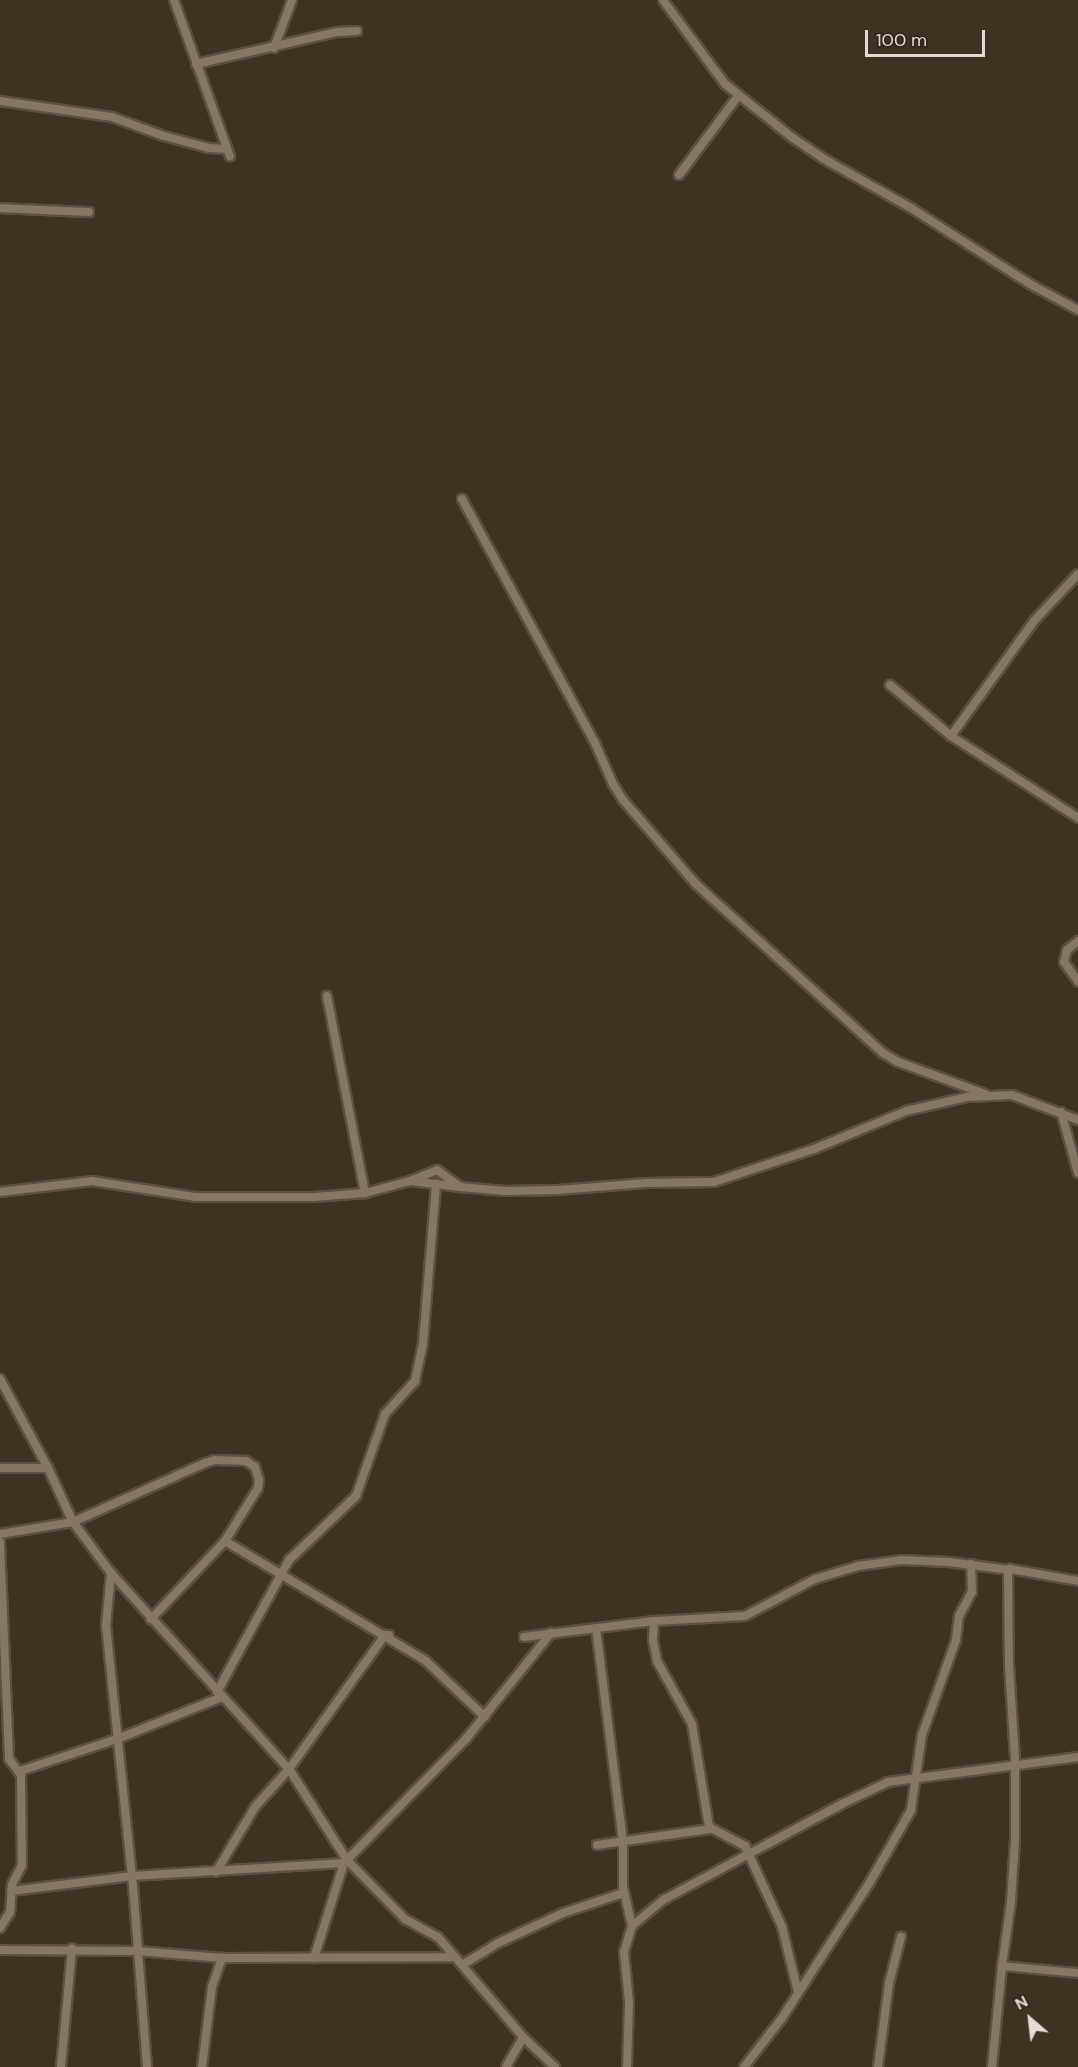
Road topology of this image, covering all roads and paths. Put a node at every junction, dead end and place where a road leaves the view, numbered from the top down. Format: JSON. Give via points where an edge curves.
{"nodes":[{"id":1,"x":174,"y":0,"type":"edge"},
{"id":2,"x":292,"y":0,"type":"edge"},
{"id":3,"x":663,"y":0,"type":"edge"},
{"id":4,"x":357,"y":31,"type":"dead end"},
{"id":5,"x":274,"y":48,"type":"junction"},
{"id":6,"x":196,"y":64,"type":"junction"},
{"id":7,"x":738,"y":96,"type":"junction"},
{"id":8,"x":0,"y":101,"type":"edge"},
{"id":9,"x":679,"y":175,"type":"dead end"},
{"id":10,"x":0,"y":208,"type":"edge"},
{"id":11,"x":88,"y":212,"type":"dead end"},
{"id":12,"x":1078,"y":310,"type":"edge"},
{"id":13,"x":462,"y":499,"type":"dead end"},
{"id":14,"x":1078,"y":574,"type":"edge"},
{"id":15,"x":890,"y":685,"type":"dead end"},
{"id":16,"x":951,"y":736,"type":"junction"},
{"id":17,"x":1078,"y":818,"type":"edge"},
{"id":18,"x":1078,"y":941,"type":"edge"},
{"id":19,"x":1078,"y":981,"type":"edge"},
{"id":20,"x":327,"y":996,"type":"dead end"},
{"id":21,"x":990,"y":1095,"type":"junction"},
{"id":22,"x":1061,"y":1112,"type":"junction"},
{"id":23,"x":1078,"y":1120,"type":"edge"},
{"id":24,"x":1078,"y":1173,"type":"edge"},
{"id":25,"x":410,"y":1181,"type":"junction"},
{"id":26,"x":436,"y":1184,"type":"junction"},
{"id":27,"x":460,"y":1187,"type":"junction"},
{"id":28,"x":0,"y":1192,"type":"edge"},
{"id":29,"x":365,"y":1193,"type":"junction"},
{"id":30,"x":0,"y":1378,"type":"edge"},
{"id":31,"x":0,"y":1468,"type":"edge"},
{"id":32,"x":48,"y":1468,"type":"junction"},
{"id":33,"x":73,"y":1522,"type":"junction"},
{"id":34,"x":0,"y":1534,"type":"edge"},
{"id":35,"x":225,"y":1541,"type":"junction"},
{"id":36,"x":0,"y":1542,"type":"edge"},
{"id":37,"x":971,"y":1564,"type":"junction"},
{"id":38,"x":1009,"y":1570,"type":"junction"},
{"id":39,"x":111,"y":1573,"type":"junction"},
{"id":40,"x":281,"y":1574,"type":"junction"},
{"id":41,"x":1078,"y":1581,"type":"edge"},
{"id":42,"x":151,"y":1619,"type":"junction"},
{"id":43,"x":654,"y":1621,"type":"junction"},
{"id":44,"x":596,"y":1628,"type":"junction"},
{"id":45,"x":551,"y":1634,"type":"junction"},
{"id":46,"x":388,"y":1635,"type":"junction"},
{"id":47,"x":524,"y":1637,"type":"dead end"},
{"id":48,"x":220,"y":1694,"type":"junction"},
{"id":49,"x":485,"y":1717,"type":"junction"},
{"id":50,"x":117,"y":1739,"type":"junction"},
{"id":51,"x":1078,"y":1757,"type":"edge"},
{"id":52,"x":4,"y":1759,"type":"edge"},
{"id":53,"x":1015,"y":1764,"type":"junction"},
{"id":54,"x":289,"y":1769,"type":"junction"},
{"id":55,"x":20,"y":1771,"type":"junction"},
{"id":56,"x":916,"y":1778,"type":"junction"},
{"id":57,"x":710,"y":1829,"type":"junction"},
{"id":58,"x":623,"y":1841,"type":"junction"},
{"id":59,"x":597,"y":1845,"type":"dead end"},
{"id":60,"x":748,"y":1855,"type":"junction"},
{"id":61,"x":345,"y":1861,"type":"junction"},
{"id":62,"x":216,"y":1872,"type":"junction"},
{"id":63,"x":132,"y":1876,"type":"junction"},
{"id":64,"x":11,"y":1891,"type":"junction"},
{"id":65,"x":623,"y":1893,"type":"junction"},
{"id":66,"x":633,"y":1926,"type":"junction"},
{"id":67,"x":0,"y":1928,"type":"edge"},
{"id":68,"x":901,"y":1937,"type":"dead end"},
{"id":69,"x":72,"y":1949,"type":"junction"},
{"id":70,"x":0,"y":1950,"type":"edge"},
{"id":71,"x":138,"y":1951,"type":"junction"},
{"id":72,"x":453,"y":1957,"type":"junction"},
{"id":73,"x":222,"y":1958,"type":"junction"},
{"id":74,"x":314,"y":1958,"type":"junction"},
{"id":75,"x":462,"y":1965,"type":"junction"},
{"id":76,"x":1002,"y":1966,"type":"junction"},
{"id":77,"x":1078,"y":1973,"type":"edge"},
{"id":78,"x":798,"y":1992,"type":"junction"},
{"id":79,"x":524,"y":2037,"type":"junction"},
{"id":80,"x":61,"y":2067,"type":"edge"},
{"id":81,"x":147,"y":2067,"type":"edge"},
{"id":82,"x":202,"y":2067,"type":"edge"},
{"id":83,"x":506,"y":2067,"type":"edge"},
{"id":84,"x":555,"y":2067,"type":"edge"},
{"id":85,"x":627,"y":2067,"type":"edge"},
{"id":86,"x":744,"y":2067,"type":"edge"},
{"id":87,"x":878,"y":2067,"type":"edge"},
{"id":88,"x":992,"y":2067,"type":"edge"}],
"edges":[{"from":1,"to":6,"type":"street"},
{"from":2,"to":5,"type":"street"},
{"from":3,"to":7,"type":"street"},
{"from":4,"to":5,"type":"street","via":[[337,32]]},
{"from":5,"to":6,"type":"street"},
{"from":6,"to":8,"type":"street","via":[[228,153],[112,117]]},
{"from":7,"to":9,"type":"street"},
{"from":7,"to":12,"type":"street","via":[[824,159]]},
{"from":10,"to":11,"type":"street"},
{"from":13,"to":21,"type":"street","via":[[596,743],[613,784],[696,884],[883,1053]]},
{"from":14,"to":16,"type":"street","via":[[1034,621]]},
{"from":15,"to":16,"type":"street"},
{"from":16,"to":17,"type":"street"},
{"from":18,"to":19,"type":"street","via":[[1068,950],[1064,962]]},
{"from":20,"to":29,"type":"street"},
{"from":21,"to":22,"type":"street","via":[[1012,1095]]},
{"from":21,"to":27,"type":"street","via":[[906,1112],[722,1181],[558,1190]]},
{"from":22,"to":23,"type":"street"},
{"from":22,"to":24,"type":"street"},
{"from":25,"to":26,"type":"street"},
{"from":25,"to":27,"type":"street","via":[[437,1170]]},
{"from":25,"to":29,"type":"street"},
{"from":26,"to":27,"type":"street"},
{"from":26,"to":40,"type":"street","via":[[423,1343],[415,1381],[386,1414],[356,1496],[303,1545]]},
{"from":28,"to":29,"type":"street","via":[[92,1180],[195,1197]]},
{"from":30,"to":32,"type":"street"},
{"from":31,"to":32,"type":"street"},
{"from":32,"to":33,"type":"street"},
{"from":33,"to":34,"type":"street"},
{"from":33,"to":35,"type":"street","via":[[205,1463],[246,1461],[255,1467],[260,1480],[258,1488]]},
{"from":33,"to":39,"type":"street"},
{"from":35,"to":40,"type":"street"},
{"from":35,"to":42,"type":"street"},
{"from":36,"to":52,"type":"street"},
{"from":37,"to":38,"type":"street"},
{"from":37,"to":43,"type":"street","via":[[908,1559],[858,1566],[815,1580],[745,1616]]},
{"from":37,"to":56,"type":"street","via":[[972,1592],[959,1616],[956,1640],[922,1735]]},
{"from":38,"to":41,"type":"street"},
{"from":38,"to":53,"type":"street"},
{"from":39,"to":42,"type":"street"},
{"from":39,"to":50,"type":"street","via":[[106,1625]]},
{"from":40,"to":46,"type":"street"},
{"from":40,"to":48,"type":"street"},
{"from":42,"to":48,"type":"street"},
{"from":43,"to":44,"type":"street"},
{"from":43,"to":57,"type":"street","via":[[657,1661],[692,1724]]},
{"from":44,"to":45,"type":"street"},
{"from":44,"to":58,"type":"street"},
{"from":45,"to":47,"type":"street"},
{"from":45,"to":49,"type":"street"},
{"from":46,"to":49,"type":"street","via":[[426,1661]]},
{"from":46,"to":54,"type":"street"},
{"from":48,"to":50,"type":"street"},
{"from":48,"to":54,"type":"street"},
{"from":49,"to":61,"type":"street"},
{"from":50,"to":55,"type":"street"},
{"from":50,"to":63,"type":"street"},
{"from":51,"to":53,"type":"street"},
{"from":52,"to":55,"type":"street"},
{"from":53,"to":56,"type":"street"},
{"from":53,"to":76,"type":"street","via":[[1011,1902]]},
{"from":54,"to":61,"type":"street"},
{"from":54,"to":62,"type":"street","via":[[255,1807]]},
{"from":55,"to":64,"type":"street","via":[[22,1865]]},
{"from":56,"to":60,"type":"street","via":[[896,1779],[879,1786]]},
{"from":56,"to":78,"type":"street","via":[[911,1810],[903,1826]]},
{"from":57,"to":58,"type":"street"},
{"from":57,"to":60,"type":"street","via":[[741,1842]]},
{"from":58,"to":59,"type":"street"},
{"from":58,"to":65,"type":"street"},
{"from":60,"to":66,"type":"street","via":[[671,1895]]},
{"from":60,"to":78,"type":"street","via":[[782,1926]]},
{"from":61,"to":62,"type":"street"},
{"from":61,"to":72,"type":"street","via":[[405,1919],[438,1937]]},
{"from":61,"to":74,"type":"street"},
{"from":62,"to":63,"type":"street"},
{"from":63,"to":64,"type":"street"},
{"from":63,"to":71,"type":"street"},
{"from":64,"to":67,"type":"street","via":[[10,1912]]},
{"from":65,"to":66,"type":"street"},
{"from":65,"to":75,"type":"street","via":[[553,1917]]},
{"from":66,"to":85,"type":"street","via":[[623,1956],[629,2002]]},
{"from":68,"to":87,"type":"street","via":[[889,1983]]},
{"from":69,"to":70,"type":"street"},
{"from":69,"to":71,"type":"street"},
{"from":69,"to":80,"type":"street"},
{"from":71,"to":73,"type":"street"},
{"from":71,"to":81,"type":"street"},
{"from":72,"to":74,"type":"street"},
{"from":72,"to":75,"type":"street"},
{"from":73,"to":74,"type":"street"},
{"from":73,"to":82,"type":"street","via":[[212,1987]]},
{"from":75,"to":79,"type":"street"},
{"from":76,"to":77,"type":"street"},
{"from":76,"to":88,"type":"street"},
{"from":78,"to":86,"type":"street"},
{"from":79,"to":83,"type":"street"},
{"from":79,"to":84,"type":"street"}]}
